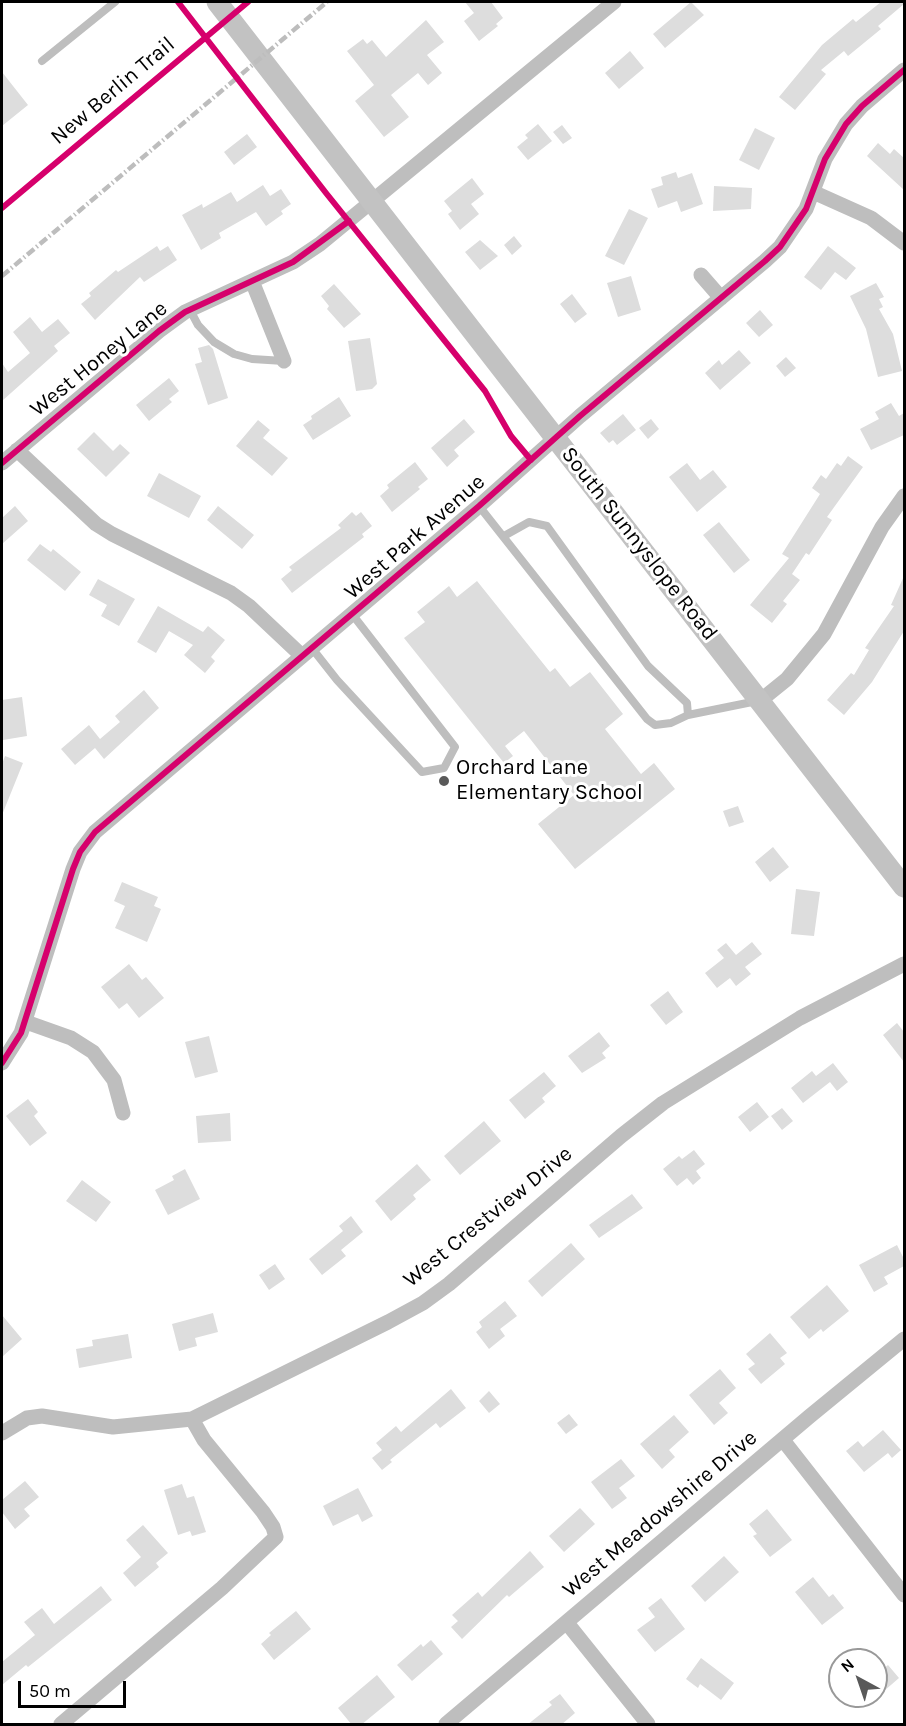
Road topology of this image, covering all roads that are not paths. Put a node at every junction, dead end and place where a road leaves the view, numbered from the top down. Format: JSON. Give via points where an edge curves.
{"nodes":[{"id":1,"x":115,"y":2,"type":"edge"},
{"id":2,"x":217,"y":2,"type":"edge"},
{"id":3,"x":614,"y":2,"type":"edge"},
{"id":4,"x":42,"y":62,"type":"dead end"},
{"id":5,"x":904,"y":70,"type":"edge"},
{"id":6,"x":813,"y":192,"type":"junction"},
{"id":7,"x":372,"y":202,"type":"junction"},
{"id":8,"x":904,"y":243,"type":"edge"},
{"id":9,"x":701,"y":275,"type":"dead end"},
{"id":10,"x":252,"y":281,"type":"junction"},
{"id":11,"x":721,"y":298,"type":"junction"},
{"id":12,"x":190,"y":310,"type":"junction"},
{"id":13,"x":284,"y":362,"type":"joint"},
{"id":14,"x":556,"y":438,"type":"junction"},
{"id":15,"x":17,"y":450,"type":"junction"},
{"id":16,"x":2,"y":464,"type":"edge"},
{"id":17,"x":904,"y":496,"type":"edge"},
{"id":18,"x":479,"y":506,"type":"junction"},
{"id":19,"x":507,"y":534,"type":"junction"},
{"id":20,"x":352,"y":614,"type":"junction"},
{"id":21,"x":307,"y":651,"type":"junction"},
{"id":22,"x":761,"y":700,"type":"junction"},
{"id":23,"x":688,"y":716,"type":"junction"},
{"id":24,"x":904,"y":887,"type":"edge"},
{"id":25,"x":904,"y":964,"type":"edge"},
{"id":26,"x":26,"y":1022,"type":"junction"},
{"id":27,"x":2,"y":1063,"type":"edge"},
{"id":28,"x":123,"y":1113,"type":"dead end"},
{"id":29,"x":904,"y":1339,"type":"edge"},
{"id":30,"x":192,"y":1419,"type":"junction"},
{"id":31,"x":2,"y":1432,"type":"edge"},
{"id":32,"x":783,"y":1440,"type":"junction"},
{"id":33,"x":904,"y":1595,"type":"edge"},
{"id":34,"x":567,"y":1623,"type":"junction"},
{"id":35,"x":61,"y":1725,"type":"edge"},
{"id":36,"x":446,"y":1725,"type":"edge"},
{"id":37,"x":648,"y":1725,"type":"edge"}],
"edges":[{"from":1,"to":4,"type":"lane"},
{"from":2,"to":7,"type":"street","name":"South Sunnyslope Road"},
{"from":3,"to":7,"type":"street","name":"West Honey Lane"},
{"from":5,"to":6,"type":"street","name":"West Park Avenue","via":[[846,124],[825,159]]},
{"from":6,"to":8,"type":"street","via":[[871,218]]},
{"from":6,"to":11,"type":"street","name":"West Park Avenue","via":[[780,247]]},
{"from":7,"to":10,"type":"street","name":"West Honey Lane","via":[[306,255]]},
{"from":7,"to":14,"type":"street","name":"South Sunnyslope Road"},
{"from":9,"to":11,"type":"street"},
{"from":10,"to":12,"type":"street","name":"West Honey Lane"},
{"from":10,"to":13,"type":"street"},
{"from":11,"to":14,"type":"street","name":"West Park Avenue"},
{"from":12,"to":13,"type":"lane","via":[[214,342],[234,354]]},
{"from":12,"to":15,"type":"street","name":"West Honey Lane","via":[[159,331]]},
{"from":14,"to":18,"type":"street","name":"West Park Avenue"},
{"from":14,"to":22,"type":"street","name":"South Sunnyslope Road"},
{"from":15,"to":16,"type":"street","name":"West Honey Lane"},
{"from":15,"to":21,"type":"street","via":[[96,524],[231,593]]},
{"from":17,"to":22,"type":"street","via":[[882,527],[824,634],[787,679]]},
{"from":18,"to":19,"type":"lane"},
{"from":18,"to":20,"type":"street","name":"West Park Avenue"},
{"from":19,"to":23,"type":"lane","via":[[647,719],[655,725]]},
{"from":19,"to":23,"type":"lane","via":[[529,522],[547,526],[648,666],[687,703]]},
{"from":20,"to":21,"type":"street","name":"West Park Avenue"},
{"from":20,"to":21,"type":"lane","via":[[455,747],[444,768],[422,772]]},
{"from":21,"to":26,"type":"street","name":"West Park Avenue","via":[[95,832],[73,869]]},
{"from":22,"to":23,"type":"lane"},
{"from":22,"to":24,"type":"street","name":"South Sunnyslope Road"},
{"from":25,"to":30,"type":"street","name":"West Crestview Drive","via":[[800,1018],[663,1103],[423,1303]]},
{"from":26,"to":27,"type":"street","name":"West Park Avenue"},
{"from":26,"to":28,"type":"street","via":[[71,1038],[93,1052],[114,1080]]},
{"from":29,"to":32,"type":"street","name":"West Meadowshire Drive"},
{"from":30,"to":31,"type":"street","name":"West Crestview Drive","via":[[113,1427],[42,1416],[27,1418]]},
{"from":30,"to":35,"type":"street","via":[[204,1440],[263,1512],[276,1533],[272,1543]]},
{"from":32,"to":33,"type":"street"},
{"from":32,"to":34,"type":"street","name":"West Meadowshire Drive"},
{"from":34,"to":36,"type":"street","name":"West Meadowshire Drive"},
{"from":34,"to":37,"type":"street"}]}
